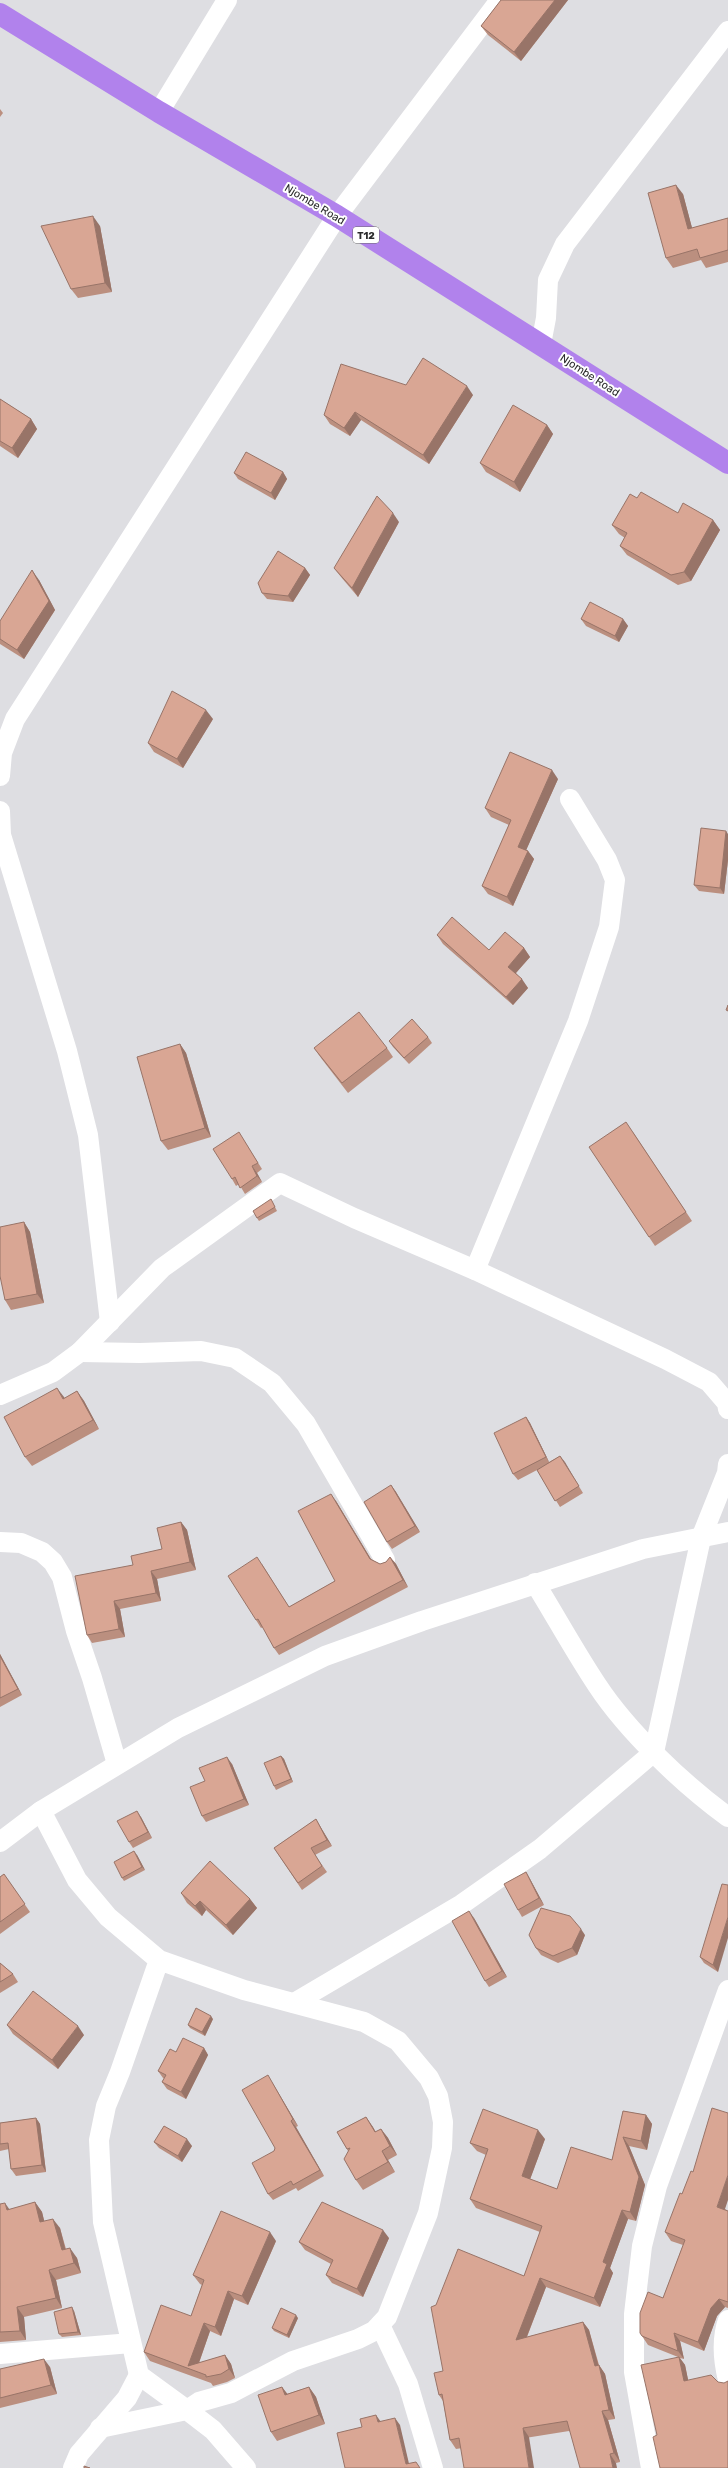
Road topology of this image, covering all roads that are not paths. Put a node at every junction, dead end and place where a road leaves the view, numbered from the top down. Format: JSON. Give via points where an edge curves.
{"nodes":[{"id":1,"x":227,"y":0,"type":"edge"},
{"id":2,"x":500,"y":0,"type":"edge"},
{"id":3,"x":0,"y":14,"type":"edge"},
{"id":4,"x":728,"y":30,"type":"edge"},
{"id":5,"x":159,"y":112,"type":"junction"},
{"id":6,"x":337,"y":216,"type":"junction"},
{"id":7,"x":541,"y":344,"type":"junction"},
{"id":8,"x":728,"y":463,"type":"edge"},
{"id":9,"x":0,"y":776,"type":"edge"},
{"id":10,"x":570,"y":800,"type":"dead end"},
{"id":11,"x":0,"y":811,"type":"edge"},
{"id":12,"x":475,"y":1270,"type":"junction"},
{"id":13,"x":110,"y":1322,"type":"junction"},
{"id":14,"x":80,"y":1352,"type":"junction"},
{"id":15,"x":0,"y":1395,"type":"edge"},
{"id":16,"x":728,"y":1409,"type":"edge"},
{"id":17,"x":728,"y":1464,"type":"edge"},
{"id":18,"x":728,"y":1532,"type":"edge"},
{"id":19,"x":701,"y":1538,"type":"junction"},
{"id":20,"x":0,"y":1542,"type":"edge"},
{"id":21,"x":385,"y":1560,"type":"dead end"},
{"id":22,"x":535,"y":1583,"type":"junction"},
{"id":23,"x":654,"y":1752,"type":"junction"},
{"id":24,"x":117,"y":1764,"type":"junction"},
{"id":25,"x":41,"y":1811,"type":"junction"},
{"id":26,"x":728,"y":1817,"type":"edge"},
{"id":27,"x":0,"y":1842,"type":"edge"},
{"id":28,"x":159,"y":1960,"type":"junction"},
{"id":29,"x":728,"y":1990,"type":"edge"},
{"id":30,"x":294,"y":2003,"type":"junction"},
{"id":31,"x":728,"y":2320,"type":"edge"},
{"id":32,"x":380,"y":2326,"type":"junction"},
{"id":33,"x":131,"y":2343,"type":"junction"},
{"id":34,"x":0,"y":2354,"type":"edge"},
{"id":35,"x":139,"y":2375,"type":"junction"},
{"id":36,"x":728,"y":2380,"type":"edge"},
{"id":37,"x":188,"y":2410,"type":"junction"},
{"id":38,"x":100,"y":2428,"type":"junction"},
{"id":39,"x":73,"y":2468,"type":"edge"},
{"id":40,"x":246,"y":2468,"type":"edge"},
{"id":41,"x":433,"y":2468,"type":"edge"},
{"id":42,"x":651,"y":2468,"type":"edge"}],
"edges":[{"from":1,"to":5,"type":"street"},
{"from":2,"to":6,"type":"street"},
{"from":3,"to":5,"type":"highway","name":"Njombe Road","number":"T12"},
{"from":4,"to":7,"type":"street","via":[[565,244],[548,280],[546,318]]},
{"from":5,"to":6,"type":"highway","name":"Njombe Road","number":"T12"},
{"from":6,"to":7,"type":"highway","name":"Njombe Road","number":"T12"},
{"from":6,"to":9,"type":"street","via":[[15,719],[2,753]]},
{"from":7,"to":8,"type":"highway","name":"Njombe Road","number":"T12"},
{"from":10,"to":12,"type":"street","via":[[607,860],[615,880],[609,927],[578,1021]]},
{"from":11,"to":13,"type":"street","via":[[1,835],[68,1051],[88,1135]]},
{"from":12,"to":13,"type":"street","via":[[280,1183],[162,1268]]},
{"from":12,"to":16,"type":"street","via":[[709,1382],[727,1403]]},
{"from":13,"to":14,"type":"street"},
{"from":14,"to":15,"type":"street","via":[[53,1372]]},
{"from":14,"to":21,"type":"street","via":[[201,1351],[235,1358],[272,1383],[306,1424]]},
{"from":17,"to":19,"type":"street","via":[[727,1474]]},
{"from":18,"to":19,"type":"street"},
{"from":19,"to":22,"type":"street","via":[[643,1550]]},
{"from":19,"to":23,"type":"street"},
{"from":20,"to":24,"type":"street","via":[[21,1544],[42,1552],[53,1562],[62,1577]]},
{"from":22,"to":23,"type":"street","via":[[598,1686]]},
{"from":22,"to":24,"type":"street","via":[[324,1656],[178,1728]]},
{"from":23,"to":26,"type":"street","via":[[703,1798]]},
{"from":23,"to":30,"type":"street","via":[[540,1849],[462,1904]]},
{"from":24,"to":25,"type":"street"},
{"from":25,"to":27,"type":"street"},
{"from":25,"to":28,"type":"street","via":[[77,1880],[108,1917]]},
{"from":28,"to":30,"type":"street","via":[[244,1990]]},
{"from":28,"to":33,"type":"street","via":[[106,2106],[99,2140],[102,2214]]},
{"from":29,"to":42,"type":"street","via":[[657,2186],[642,2246],[634,2314],[634,2372]]},
{"from":30,"to":32,"type":"street","via":[[364,2022],[385,2032],[398,2041],[415,2060],[429,2078],[438,2096],[443,2122],[442,2148],[428,2213],[388,2317]]},
{"from":31,"to":36,"type":"street","via":[[723,2342]]},
{"from":32,"to":37,"type":"street","via":[[358,2339],[293,2361],[231,2393],[199,2402]]},
{"from":32,"to":41,"type":"street","via":[[408,2384]]},
{"from":33,"to":34,"type":"street"},
{"from":33,"to":35,"type":"street"},
{"from":35,"to":37,"type":"street"},
{"from":35,"to":38,"type":"street","via":[[127,2398]]},
{"from":37,"to":38,"type":"street"},
{"from":37,"to":40,"type":"street","via":[[213,2430]]},
{"from":38,"to":39,"type":"street","via":[[79,2454]]}]}
